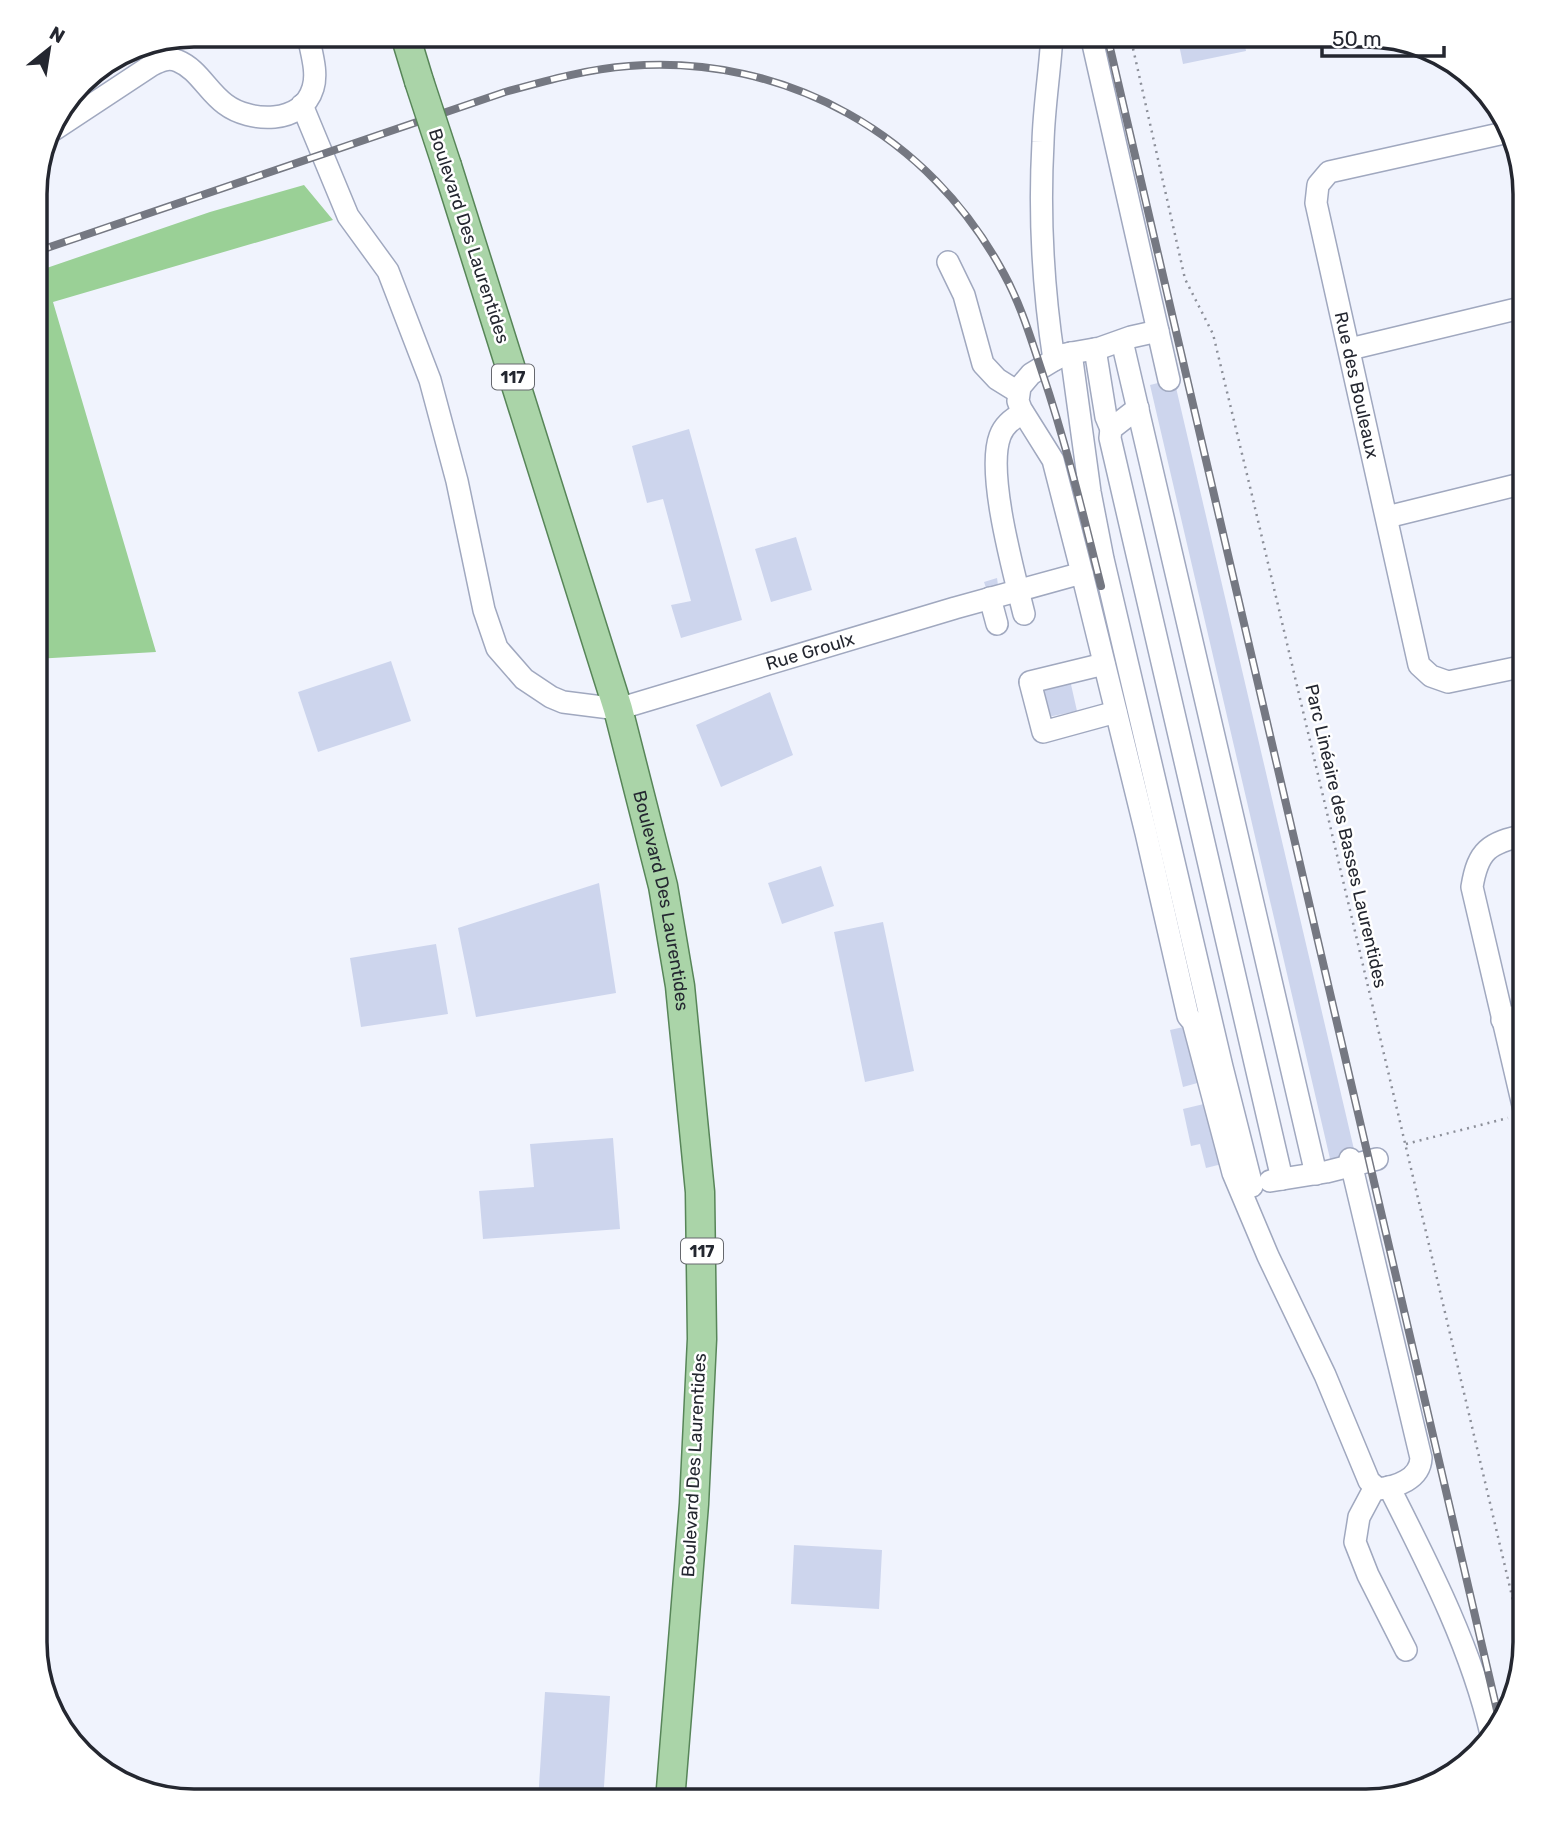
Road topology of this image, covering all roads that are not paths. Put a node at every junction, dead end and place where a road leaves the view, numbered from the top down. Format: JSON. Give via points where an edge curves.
{"nodes":[{"id":1,"x":310,"y":47,"type":"edge"},
{"id":2,"x":409,"y":47,"type":"edge"},
{"id":3,"x":1051,"y":48,"type":"edge"},
{"id":4,"x":1094,"y":48,"type":"edge"},
{"id":5,"x":302,"y":104,"type":"junction"},
{"id":6,"x":66,"y":122,"type":"edge"},
{"id":7,"x":1500,"y":134,"type":"edge"},
{"id":8,"x":948,"y":262,"type":"dead end"},
{"id":9,"x":1513,"y":310,"type":"edge"},
{"id":10,"x":1158,"y":331,"type":"junction"},
{"id":11,"x":1122,"y":341,"type":"junction"},
{"id":12,"x":1095,"y":349,"type":"junction"},
{"id":13,"x":1350,"y":349,"type":"junction"},
{"id":14,"x":1062,"y":356,"type":"junction"},
{"id":15,"x":1169,"y":380,"type":"dead end"},
{"id":16,"x":1021,"y":402,"type":"junction"},
{"id":17,"x":1138,"y":408,"type":"junction"},
{"id":18,"x":1111,"y":429,"type":"junction"},
{"id":19,"x":1513,"y":487,"type":"edge"},
{"id":20,"x":1387,"y":517,"type":"junction"},
{"id":21,"x":1082,"y":573,"type":"junction"},
{"id":22,"x":1004,"y":594,"type":"junction"},
{"id":23,"x":1024,"y":614,"type":"dead end"},
{"id":24,"x":998,"y":624,"type":"dead end"},
{"id":25,"x":1104,"y":663,"type":"junction"},
{"id":26,"x":1513,"y":668,"type":"edge"},
{"id":27,"x":618,"y":709,"type":"junction"},
{"id":28,"x":1116,"y":712,"type":"junction"},
{"id":29,"x":1513,"y":838,"type":"edge"},
{"id":30,"x":1513,"y":1017,"type":"edge"},
{"id":31,"x":1502,"y":1020,"type":"junction"},
{"id":32,"x":1513,"y":1081,"type":"edge"},
{"id":33,"x":1377,"y":1159,"type":"dead end"},
{"id":34,"x":1350,"y":1162,"type":"junction"},
{"id":35,"x":1316,"y":1174,"type":"junction"},
{"id":36,"x":1282,"y":1180,"type":"junction"},
{"id":37,"x":1246,"y":1188,"type":"junction"},
{"id":38,"x":1382,"y":1487,"type":"junction"},
{"id":39,"x":1406,"y":1650,"type":"dead end"},
{"id":40,"x":1488,"y":1724,"type":"edge"},
{"id":41,"x":671,"y":1789,"type":"edge"}],
"edges":[{"from":1,"to":5,"type":"street","via":[[314,86]]},
{"from":2,"to":27,"type":"main road","name":"Boulevard Des Laurentides","number":"117","bridge":true},
{"from":3,"to":14,"type":"street","via":[[1042,219],[1046,299]]},
{"from":4,"to":10,"type":"street"},
{"from":5,"to":6,"type":"street","via":[[283,116],[246,115],[223,103],[188,67],[167,59]]},
{"from":5,"to":27,"type":"street","via":[[348,216],[388,271],[430,380],[484,610],[498,648],[524,679],[551,697]]},
{"from":7,"to":13,"type":"street","name":"Rue des Bouleaux","via":[[1329,172],[1318,185],[1316,203]]},
{"from":8,"to":16,"type":"street","via":[[964,295],[983,364]]},
{"from":9,"to":13,"type":"street"},
{"from":10,"to":11,"type":"street"},
{"from":10,"to":15,"type":"street"},
{"from":11,"to":12,"type":"street"},
{"from":11,"to":17,"type":"street"},
{"from":12,"to":14,"type":"street"},
{"from":12,"to":18,"type":"street"},
{"from":13,"to":20,"type":"street","name":"Rue des Bouleaux"},
{"from":14,"to":16,"type":"street","via":[[1031,374]]},
{"from":14,"to":37,"type":"street","via":[[1103,559]]},
{"from":16,"to":21,"type":"street","via":[[1053,460]]},
{"from":16,"to":22,"type":"street","via":[[999,437],[997,455]]},
{"from":17,"to":18,"type":"street"},
{"from":17,"to":35,"type":"street"},
{"from":18,"to":36,"type":"street"},
{"from":19,"to":20,"type":"street"},
{"from":20,"to":26,"type":"street","name":"Rue des Bouleaux","via":[[1419,665],[1431,677],[1448,682]]},
{"from":21,"to":22,"type":"street","name":"Rue Groulx"},
{"from":21,"to":25,"type":"street"},
{"from":22,"to":23,"type":"street"},
{"from":22,"to":24,"type":"street"},
{"from":22,"to":27,"type":"street","name":"Rue Groulx"},
{"from":25,"to":28,"type":"street"},
{"from":25,"to":28,"type":"street","via":[[1030,682],[1043,732]]},
{"from":27,"to":41,"type":"main road","name":"Boulevard Des Laurentides","number":"117","via":[[645,808],[674,946],[700,1192],[700,1391]]},
{"from":28,"to":37,"type":"street","via":[[1188,1016],[1212,1102]]},
{"from":29,"to":31,"type":"street","via":[[1484,852],[1472,887]]},
{"from":30,"to":31,"type":"street"},
{"from":31,"to":32,"type":"street"},
{"from":33,"to":34,"type":"street"},
{"from":34,"to":35,"type":"street"},
{"from":34,"to":38,"type":"street","via":[[1421,1458],[1414,1476]]},
{"from":35,"to":36,"type":"street"},
{"from":36,"to":37,"type":"street"},
{"from":37,"to":38,"type":"street","via":[[1268,1256],[1369,1481]]},
{"from":38,"to":39,"type":"street","via":[[1359,1517],[1355,1542]]},
{"from":38,"to":40,"type":"street","via":[[1428,1567],[1477,1682]]}]}
